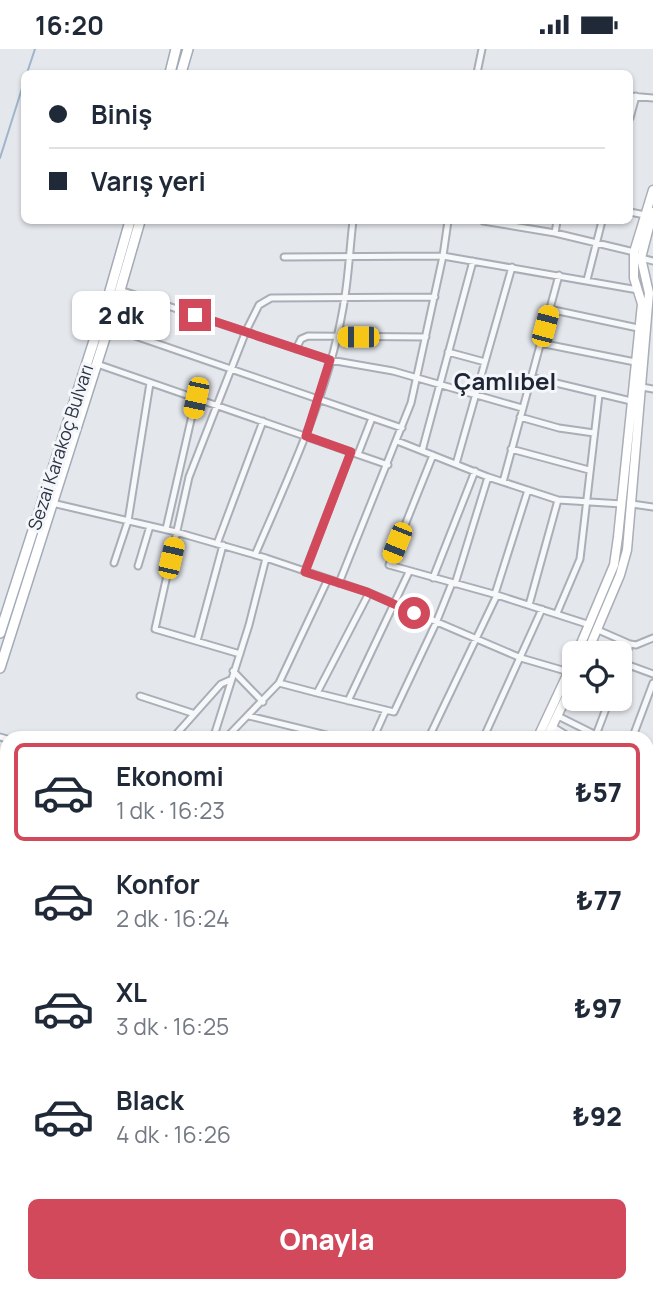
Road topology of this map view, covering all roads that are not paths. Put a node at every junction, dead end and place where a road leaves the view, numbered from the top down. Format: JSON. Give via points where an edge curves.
{"nodes":[{"id":1,"x":176,"y":49,"type":"edge"},
{"id":2,"x":188,"y":49,"type":"edge"},
{"id":3,"x":482,"y":49,"type":"edge"},
{"id":4,"x":171,"y":70,"type":"edge"},
{"id":5,"x":182,"y":70,"type":"edge"},
{"id":6,"x":478,"y":70,"type":"edge"},
{"id":7,"x":633,"y":96,"type":"edge"},
{"id":8,"x":653,"y":98,"type":"edge"},
{"id":9,"x":653,"y":190,"type":"edge"},
{"id":10,"x":633,"y":213,"type":"edge"},
{"id":11,"x":650,"y":217,"type":"edge"},
{"id":12,"x":129,"y":224,"type":"edge"},
{"id":13,"x":139,"y":224,"type":"edge"},
{"id":14,"x":353,"y":224,"type":"edge"},
{"id":15,"x":448,"y":224,"type":"edge"},
{"id":16,"x":500,"y":224,"type":"edge"},
{"id":17,"x":556,"y":224,"type":"edge"},
{"id":18,"x":601,"y":224,"type":"edge"},
{"id":19,"x":555,"y":233,"type":"junction"},
{"id":20,"x":597,"y":242,"type":"junction"},
{"id":21,"x":637,"y":255,"type":"junction"},
{"id":22,"x":349,"y":256,"type":"junction"},
{"id":23,"x":443,"y":256,"type":"junction"},
{"id":24,"x":284,"y":257,"type":"dead end"},
{"id":25,"x":473,"y":261,"type":"junction"},
{"id":26,"x":653,"y":261,"type":"edge"},
{"id":27,"x":512,"y":267,"type":"junction"},
{"id":28,"x":559,"y":275,"type":"junction"},
{"id":29,"x":587,"y":280,"type":"junction"},
{"id":30,"x":120,"y":290,"type":"junction"},
{"id":31,"x":638,"y":290,"type":"junction"},
{"id":32,"x":651,"y":293,"type":"edge"},
{"id":33,"x":345,"y":297,"type":"junction"},
{"id":34,"x":435,"y":297,"type":"junction"},
{"id":35,"x":549,"y":309,"type":"junction"},
{"id":36,"x":109,"y":327,"type":"junction"},
{"id":37,"x":638,"y":328,"type":"junction"},
{"id":38,"x":246,"y":331,"type":"junction"},
{"id":39,"x":336,"y":337,"type":"junction"},
{"id":40,"x":426,"y":337,"type":"junction"},
{"id":41,"x":540,"y":343,"type":"junction"},
{"id":42,"x":296,"y":349,"type":"junction"},
{"id":43,"x":448,"y":352,"type":"junction"},
{"id":44,"x":330,"y":360,"type":"junction"},
{"id":45,"x":485,"y":362,"type":"junction"},
{"id":46,"x":635,"y":362,"type":"junction"},
{"id":47,"x":97,"y":364,"type":"junction"},
{"id":48,"x":231,"y":369,"type":"junction"},
{"id":49,"x":417,"y":377,"type":"junction"},
{"id":50,"x":531,"y":377,"type":"junction"},
{"id":51,"x":439,"y":382,"type":"junction"},
{"id":52,"x":150,"y":383,"type":"junction"},
{"id":53,"x":642,"y":387,"type":"junction"},
{"id":54,"x":653,"y":390,"type":"edge"},
{"id":55,"x":477,"y":394,"type":"junction"},
{"id":56,"x":599,"y":395,"type":"junction"},
{"id":57,"x":196,"y":398,"type":"junction"},
{"id":58,"x":318,"y":399,"type":"junction"},
{"id":59,"x":631,"y":401,"type":"junction"},
{"id":60,"x":217,"y":405,"type":"junction"},
{"id":61,"x":522,"y":408,"type":"junction"},
{"id":62,"x":520,"y":417,"type":"junction"},
{"id":63,"x":372,"y":418,"type":"junction"},
{"id":64,"x":263,"y":421,"type":"junction"},
{"id":65,"x":402,"y":428,"type":"junction"},
{"id":66,"x":594,"y":433,"type":"junction"},
{"id":67,"x":306,"y":436,"type":"junction"},
{"id":68,"x":397,"y":441,"type":"junction"},
{"id":69,"x":511,"y":449,"type":"junction"},
{"id":70,"x":422,"y":451,"type":"junction"},
{"id":71,"x":354,"y":453,"type":"junction"},
{"id":72,"x":433,"y":455,"type":"junction"},
{"id":73,"x":456,"y":464,"type":"junction"},
{"id":74,"x":388,"y":465,"type":"junction"},
{"id":75,"x":589,"y":470,"type":"junction"},
{"id":76,"x":475,"y":471,"type":"junction"},
{"id":77,"x":488,"y":477,"type":"junction"},
{"id":78,"x":503,"y":482,"type":"junction"},
{"id":79,"x":528,"y":490,"type":"junction"},
{"id":80,"x":558,"y":500,"type":"junction"},
{"id":81,"x":52,"y":503,"type":"junction"},
{"id":82,"x":587,"y":503,"type":"junction"},
{"id":83,"x":622,"y":504,"type":"junction"},
{"id":84,"x":632,"y":504,"type":"junction"},
{"id":85,"x":653,"y":507,"type":"edge"},
{"id":86,"x":128,"y":521,"type":"junction"},
{"id":87,"x":150,"y":526,"type":"junction"},
{"id":88,"x":166,"y":529,"type":"junction"},
{"id":89,"x":177,"y":532,"type":"junction"},
{"id":90,"x":220,"y":544,"type":"junction"},
{"id":91,"x":255,"y":555,"type":"junction"},
{"id":92,"x":266,"y":558,"type":"junction"},
{"id":93,"x":114,"y":563,"type":"dead end"},
{"id":94,"x":138,"y":566,"type":"dead end"},
{"id":95,"x":305,"y":572,"type":"junction"},
{"id":96,"x":409,"y":572,"type":"junction"},
{"id":97,"x":328,"y":579,"type":"junction"},
{"id":98,"x":433,"y":579,"type":"junction"},
{"id":99,"x":339,"y":583,"type":"junction"},
{"id":100,"x":453,"y":584,"type":"junction"},
{"id":101,"x":369,"y":593,"type":"junction"},
{"id":102,"x":496,"y":595,"type":"junction"},
{"id":103,"x":394,"y":605,"type":"junction"},
{"id":104,"x":529,"y":605,"type":"junction"},
{"id":105,"x":542,"y":609,"type":"junction"},
{"id":106,"x":556,"y":613,"type":"junction"},
{"id":107,"x":436,"y":623,"type":"junction"},
{"id":108,"x":594,"y":627,"type":"junction"},
{"id":109,"x":0,"y":633,"type":"edge"},
{"id":110,"x":653,"y":638,"type":"edge"},
{"id":111,"x":475,"y":639,"type":"junction"},
{"id":112,"x":585,"y":641,"type":"edge"},
{"id":113,"x":590,"y":641,"type":"edge"},
{"id":114,"x":624,"y":641,"type":"edge"},
{"id":115,"x":197,"y":642,"type":"junction"},
{"id":116,"x":632,"y":644,"type":"edge"},
{"id":117,"x":240,"y":654,"type":"junction"},
{"id":118,"x":520,"y":658,"type":"junction"},
{"id":119,"x":632,"y":666,"type":"edge"},
{"id":120,"x":0,"y":668,"type":"edge"},
{"id":121,"x":562,"y":670,"type":"edge"},
{"id":122,"x":233,"y":671,"type":"junction"},
{"id":123,"x":653,"y":674,"type":"edge"},
{"id":124,"x":230,"y":680,"type":"junction"},
{"id":125,"x":279,"y":683,"type":"junction"},
{"id":126,"x":653,"y":683,"type":"edge"},
{"id":127,"x":562,"y":687,"type":"edge"},
{"id":128,"x":317,"y":693,"type":"junction"},
{"id":129,"x":140,"y":696,"type":"dead end"},
{"id":130,"x":348,"y":701,"type":"junction"},
{"id":131,"x":263,"y":702,"type":"junction"},
{"id":132,"x":562,"y":707,"type":"edge"},
{"id":133,"x":386,"y":710,"type":"junction"},
{"id":134,"x":605,"y":711,"type":"edge"},
{"id":135,"x":192,"y":713,"type":"junction"},
{"id":136,"x":249,"y":716,"type":"junction"},
{"id":137,"x":558,"y":716,"type":"junction"},
{"id":138,"x":553,"y":727,"type":"junction"},
{"id":139,"x":178,"y":731,"type":"edge"},
{"id":140,"x":215,"y":731,"type":"edge"},
{"id":141,"x":233,"y":731,"type":"edge"},
{"id":142,"x":310,"y":731,"type":"edge"},
{"id":143,"x":377,"y":731,"type":"edge"},
{"id":144,"x":433,"y":731,"type":"edge"},
{"id":145,"x":487,"y":731,"type":"edge"},
{"id":146,"x":541,"y":731,"type":"edge"},
{"id":147,"x":551,"y":731,"type":"edge"},
{"id":148,"x":560,"y":731,"type":"edge"},
{"id":149,"x":588,"y":731,"type":"edge"},
{"id":150,"x":598,"y":731,"type":"edge"},
{"id":151,"x":635,"y":731,"type":"edge"}],
"edges":[{"from":1,"to":4,"type":"main road"},
{"from":2,"to":5,"type":"main road"},
{"from":3,"to":6,"type":"street"},
{"from":7,"to":8,"type":"street"},
{"from":9,"to":11,"type":"main road"},
{"from":10,"to":11,"type":"street"},
{"from":11,"to":21,"type":"main road"},
{"from":12,"to":109,"type":"main road","name":"Sezai Karakoç Bulvarı"},
{"from":13,"to":30,"type":"main road"},
{"from":14,"to":22,"type":"street"},
{"from":15,"to":23,"type":"street"},
{"from":16,"to":19,"type":"street"},
{"from":17,"to":19,"type":"street"},
{"from":18,"to":20,"type":"street"},
{"from":19,"to":20,"type":"street"},
{"from":20,"to":21,"type":"street"},
{"from":20,"to":29,"type":"street"},
{"from":21,"to":26,"type":"street"},
{"from":21,"to":31,"type":"main road","via":[[634,278]]},
{"from":21,"to":32,"type":"main road"},
{"from":22,"to":23,"type":"street"},
{"from":22,"to":24,"type":"street"},
{"from":22,"to":33,"type":"street"},
{"from":23,"to":25,"type":"street"},
{"from":23,"to":34,"type":"street"},
{"from":25,"to":27,"type":"street"},
{"from":25,"to":43,"type":"street"},
{"from":27,"to":28,"type":"street"},
{"from":27,"to":45,"type":"street"},
{"from":28,"to":29,"type":"street"},
{"from":28,"to":35,"type":"street"},
{"from":29,"to":31,"type":"street"},
{"from":30,"to":36,"type":"main road"},
{"from":30,"to":38,"type":"street"},
{"from":31,"to":37,"type":"main road","via":[[642,304]]},
{"from":32,"to":53,"type":"main road"},
{"from":33,"to":34,"type":"street"},
{"from":33,"to":38,"type":"street","via":[[269,299],[260,305]]},
{"from":33,"to":39,"type":"street"},
{"from":34,"to":40,"type":"street"},
{"from":35,"to":37,"type":"street"},
{"from":35,"to":41,"type":"street"},
{"from":36,"to":47,"type":"main road"},
{"from":36,"to":48,"type":"street"},
{"from":37,"to":46,"type":"main road"},
{"from":38,"to":42,"type":"street"},
{"from":38,"to":48,"type":"street"},
{"from":39,"to":40,"type":"street"},
{"from":39,"to":42,"type":"street","via":[[305,336]]},
{"from":39,"to":44,"type":"street"},
{"from":40,"to":49,"type":"street"},
{"from":41,"to":46,"type":"street"},
{"from":41,"to":50,"type":"street"},
{"from":42,"to":44,"type":"street"},
{"from":43,"to":45,"type":"street"},
{"from":43,"to":51,"type":"street"},
{"from":44,"to":49,"type":"street"},
{"from":44,"to":58,"type":"street"},
{"from":45,"to":55,"type":"street"},
{"from":46,"to":59,"type":"main road"},
{"from":47,"to":52,"type":"street"},
{"from":47,"to":81,"type":"main road"},
{"from":48,"to":58,"type":"street"},
{"from":48,"to":60,"type":"street"},
{"from":49,"to":51,"type":"street"},
{"from":49,"to":65,"type":"street"},
{"from":50,"to":56,"type":"street"},
{"from":50,"to":61,"type":"street"},
{"from":51,"to":55,"type":"street"},
{"from":51,"to":70,"type":"street"},
{"from":52,"to":57,"type":"street"},
{"from":52,"to":86,"type":"street"},
{"from":53,"to":54,"type":"street"},
{"from":53,"to":84,"type":"main road"},
{"from":55,"to":61,"type":"street"},
{"from":55,"to":73,"type":"street"},
{"from":56,"to":59,"type":"street"},
{"from":56,"to":66,"type":"street"},
{"from":57,"to":60,"type":"street"},
{"from":57,"to":88,"type":"street"},
{"from":58,"to":63,"type":"street"},
{"from":58,"to":67,"type":"street"},
{"from":59,"to":83,"type":"main road"},
{"from":60,"to":64,"type":"street"},
{"from":60,"to":89,"type":"street","via":[[189,477]]},
{"from":61,"to":62,"type":"street"},
{"from":62,"to":66,"type":"street"},
{"from":62,"to":69,"type":"street"},
{"from":63,"to":65,"type":"street"},
{"from":63,"to":71,"type":"street"},
{"from":64,"to":67,"type":"street"},
{"from":64,"to":90,"type":"street"},
{"from":65,"to":68,"type":"street"},
{"from":66,"to":75,"type":"street"},
{"from":67,"to":71,"type":"street"},
{"from":67,"to":91,"type":"street"},
{"from":68,"to":70,"type":"street"},
{"from":68,"to":74,"type":"street"},
{"from":69,"to":75,"type":"street"},
{"from":69,"to":78,"type":"street"},
{"from":70,"to":72,"type":"street"},
{"from":71,"to":74,"type":"street"},
{"from":71,"to":95,"type":"street"},
{"from":72,"to":73,"type":"street"},
{"from":72,"to":96,"type":"street","via":[[389,565]]},
{"from":73,"to":76,"type":"street"},
{"from":74,"to":99,"type":"street"},
{"from":75,"to":82,"type":"street"},
{"from":76,"to":77,"type":"street"},
{"from":76,"to":98,"type":"street"},
{"from":77,"to":78,"type":"street"},
{"from":77,"to":100,"type":"street"},
{"from":78,"to":79,"type":"street"},
{"from":79,"to":80,"type":"street"},
{"from":79,"to":102,"type":"street"},
{"from":80,"to":82,"type":"street"},
{"from":80,"to":104,"type":"street"},
{"from":81,"to":86,"type":"street"},
{"from":81,"to":120,"type":"main road"},
{"from":82,"to":83,"type":"street"},
{"from":82,"to":106,"type":"street","via":[[580,559]]},
{"from":83,"to":108,"type":"main road","via":[[614,565]]},
{"from":84,"to":85,"type":"street"},
{"from":84,"to":108,"type":"main road","via":[[620,576]]},
{"from":86,"to":87,"type":"street"},
{"from":86,"to":93,"type":"street"},
{"from":87,"to":88,"type":"street"},
{"from":87,"to":94,"type":"street"},
{"from":88,"to":89,"type":"street"},
{"from":89,"to":90,"type":"street"},
{"from":89,"to":115,"type":"street","via":[[155,629]]},
{"from":90,"to":91,"type":"street"},
{"from":90,"to":115,"type":"street"},
{"from":91,"to":92,"type":"street"},
{"from":92,"to":95,"type":"street"},
{"from":92,"to":117,"type":"street"},
{"from":95,"to":97,"type":"street"},
{"from":96,"to":98,"type":"street"},
{"from":96,"to":103,"type":"street"},
{"from":97,"to":99,"type":"street"},
{"from":97,"to":125,"type":"street"},
{"from":98,"to":100,"type":"street"},
{"from":99,"to":101,"type":"street"},
{"from":100,"to":102,"type":"street"},
{"from":100,"to":107,"type":"street"},
{"from":101,"to":103,"type":"street"},
{"from":101,"to":128,"type":"street"},
{"from":102,"to":104,"type":"street"},
{"from":102,"to":111,"type":"street"},
{"from":103,"to":107,"type":"street"},
{"from":103,"to":130,"type":"street"},
{"from":104,"to":105,"type":"street"},
{"from":105,"to":106,"type":"street"},
{"from":105,"to":118,"type":"street"},
{"from":106,"to":108,"type":"street"},
{"from":107,"to":111,"type":"street"},
{"from":107,"to":133,"type":"street","via":[[394,712]]},
{"from":108,"to":112,"type":"main road"},
{"from":108,"to":113,"type":"main road"},
{"from":108,"to":114,"type":"street"},
{"from":110,"to":116,"type":"street"},
{"from":111,"to":118,"type":"street"},
{"from":111,"to":144,"type":"street"},
{"from":115,"to":117,"type":"street"},
{"from":117,"to":122,"type":"street"},
{"from":118,"to":121,"type":"street"},
{"from":118,"to":145,"type":"street"},
{"from":119,"to":123,"type":"street"},
{"from":122,"to":124,"type":"street"},
{"from":122,"to":131,"type":"street"},
{"from":124,"to":135,"type":"street"},
{"from":124,"to":140,"type":"street"},
{"from":125,"to":128,"type":"street"},
{"from":125,"to":131,"type":"street"},
{"from":126,"to":151,"type":"street"},
{"from":127,"to":146,"type":"main road"},
{"from":128,"to":130,"type":"street"},
{"from":129,"to":135,"type":"street"},
{"from":130,"to":133,"type":"street"},
{"from":131,"to":136,"type":"street"},
{"from":132,"to":137,"type":"main road"},
{"from":133,"to":143,"type":"street"},
{"from":134,"to":150,"type":"street"},
{"from":135,"to":139,"type":"street"},
{"from":136,"to":141,"type":"street"},
{"from":136,"to":142,"type":"street"},
{"from":137,"to":138,"type":"main road"},
{"from":137,"to":149,"type":"street"},
{"from":138,"to":147,"type":"main road"},
{"from":138,"to":148,"type":"street"}]}
